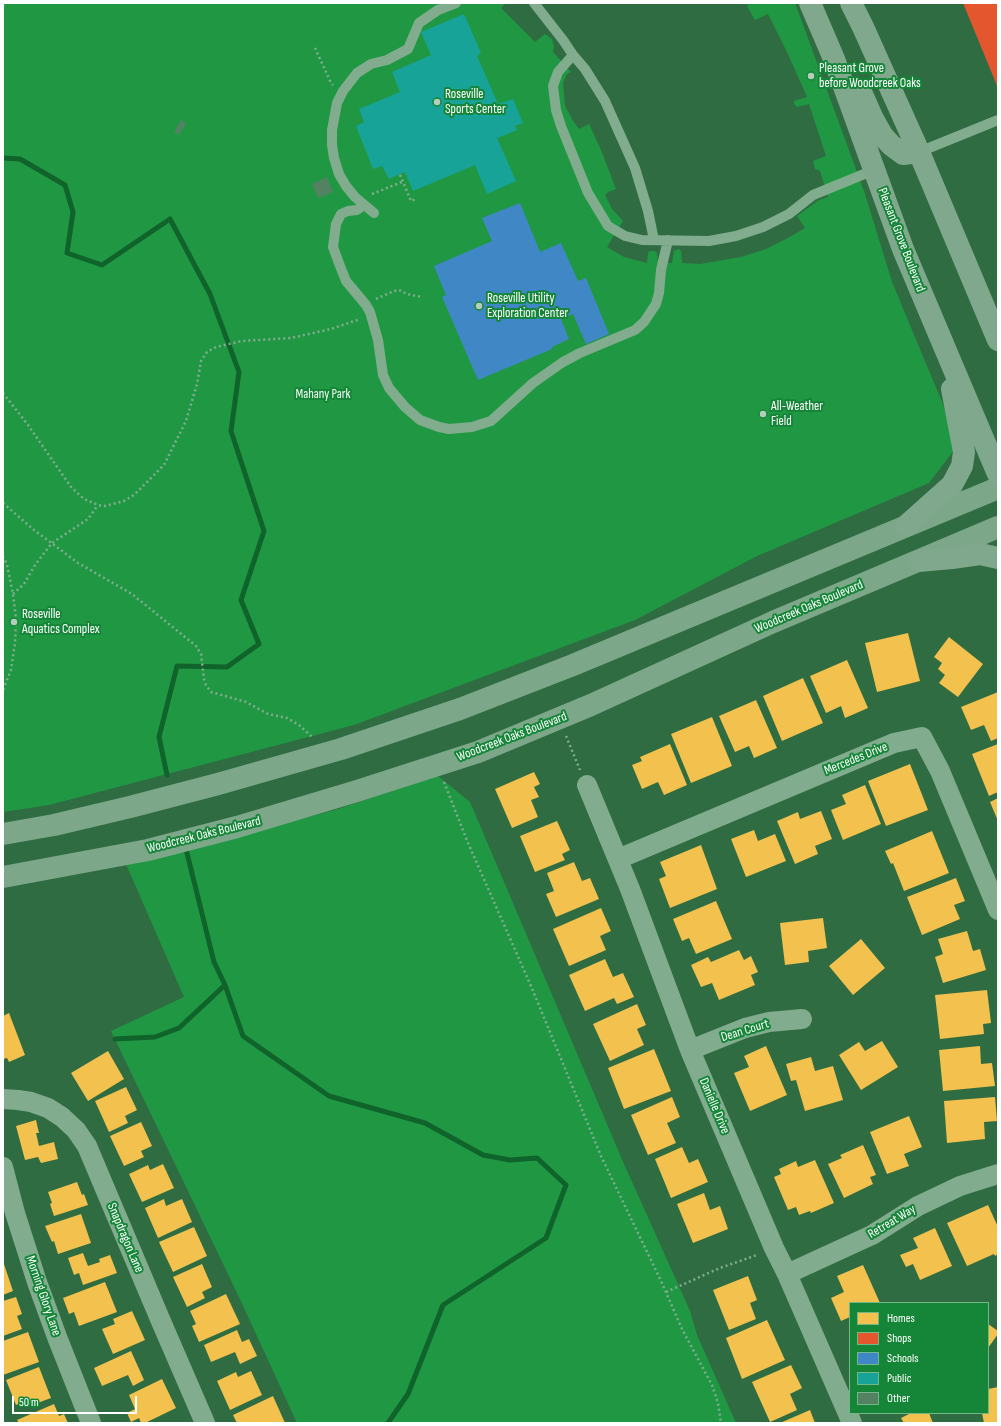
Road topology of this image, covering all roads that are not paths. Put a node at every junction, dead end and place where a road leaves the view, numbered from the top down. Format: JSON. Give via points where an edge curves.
{"nodes":[{"id":1,"x":456,"y":3,"type":"edge"},
{"id":2,"x":534,"y":3,"type":"edge"},
{"id":3,"x":851,"y":3,"type":"edge"},
{"id":4,"x":812,"y":8,"type":"edge"},
{"id":5,"x":573,"y":55,"type":"junction"},
{"id":6,"x":998,"y":120,"type":"edge"},
{"id":7,"x":919,"y":152,"type":"junction"},
{"id":8,"x":874,"y":170,"type":"junction"},
{"id":9,"x":362,"y":202,"type":"junction"},
{"id":10,"x":374,"y":213,"type":"dead end"},
{"id":11,"x":654,"y":240,"type":"junction"},
{"id":12,"x":668,"y":240,"type":"junction"},
{"id":13,"x":998,"y":340,"type":"edge"},
{"id":14,"x":945,"y":350,"type":"junction"},
{"id":15,"x":998,"y":474,"type":"edge"},
{"id":16,"x":998,"y":488,"type":"edge"},
{"id":17,"x":906,"y":526,"type":"junction"},
{"id":18,"x":998,"y":527,"type":"edge"},
{"id":19,"x":998,"y":558,"type":"edge"},
{"id":20,"x":919,"y":560,"type":"junction"},
{"id":21,"x":587,"y":785,"type":"road end"},
{"id":22,"x":3,"y":834,"type":"edge"},
{"id":23,"x":618,"y":859,"type":"junction"},
{"id":24,"x":3,"y":877,"type":"edge"},
{"id":25,"x":998,"y":910,"type":"edge"},
{"id":26,"x":802,"y":1019,"type":"dead end"},
{"id":27,"x":690,"y":1050,"type":"junction"},
{"id":28,"x":3,"y":1100,"type":"edge"},
{"id":29,"x":3,"y":1167,"type":"edge"},
{"id":30,"x":998,"y":1174,"type":"edge"},
{"id":31,"x":787,"y":1274,"type":"junction"},
{"id":32,"x":91,"y":1423,"type":"edge"},
{"id":33,"x":205,"y":1423,"type":"edge"},
{"id":34,"x":852,"y":1423,"type":"edge"}],
"edges":[{"from":1,"to":9,"type":"lane","via":[[438,10],[419,23],[408,49],[387,60],[371,64],[357,73],[337,103],[332,130],[334,158],[346,186]]},
{"from":2,"to":5,"type":"lane"},
{"from":3,"to":7,"type":"main road"},
{"from":4,"to":7,"type":"main road","via":[[849,64],[882,135],[903,154]]},
{"from":4,"to":8,"type":"main road","name":"Pleasant Grove Boulevard","via":[[834,59]]},
{"from":5,"to":11,"type":"lane","via":[[605,101],[622,138],[635,168]]},
{"from":5,"to":11,"type":"lane","via":[[558,72],[553,86],[561,126],[588,192],[608,226],[625,236]]},
{"from":6,"to":7,"type":"lane"},
{"from":7,"to":13,"type":"main road"},
{"from":8,"to":12,"type":"lane","via":[[812,195],[789,214],[763,227],[709,241]]},
{"from":8,"to":14,"type":"main road","name":"Pleasant Grove Boulevard","via":[[903,249]]},
{"from":9,"to":10,"type":"lane"},
{"from":9,"to":12,"type":"lane","via":[[357,210],[341,214],[336,224],[333,247],[346,281],[366,304],[372,318],[383,375],[389,388],[420,420],[450,429],[482,425],[491,421],[522,392],[558,365],[635,330],[656,304]]},
{"from":11,"to":12,"type":"lane"},
{"from":14,"to":15,"type":"main road","name":"Pleasant Grove Boulevard"},
{"from":14,"to":17,"type":"main road","via":[[964,452],[962,466],[952,485]]},
{"from":16,"to":17,"type":"main road"},
{"from":17,"to":22,"type":"main road","via":[[573,665],[460,709],[325,754],[218,784],[54,825]]},
{"from":18,"to":20,"type":"main road","name":"Woodcreek Oaks Boulevard"},
{"from":19,"to":20,"type":"main road","via":[[980,554]]},
{"from":20,"to":24,"type":"main road","name":"Woodcreek Oaks Boulevard","via":[[773,622],[599,702],[478,752],[237,827],[148,850]]},
{"from":21,"to":23,"type":"street","name":"Danielle Drive"},
{"from":23,"to":25,"type":"street","name":"Mercedes Drive","via":[[894,743],[922,737],[940,771]]},
{"from":23,"to":27,"type":"street","name":"Danielle Drive"},
{"from":26,"to":27,"type":"street","name":"Dean Court","via":[[769,1022],[745,1028]]},
{"from":27,"to":31,"type":"street","name":"Danielle Drive"},
{"from":28,"to":33,"type":"street","name":"Snapdragon Lane","via":[[18,1100],[48,1108],[76,1130],[87,1146]]},
{"from":29,"to":32,"type":"street","name":"Morning Glory Lane","via":[[37,1282]]},
{"from":30,"to":31,"type":"street","name":"Retreat Way","via":[[960,1186],[918,1206],[872,1235]]},
{"from":31,"to":34,"type":"street","name":"Danielle Drive"}]}
